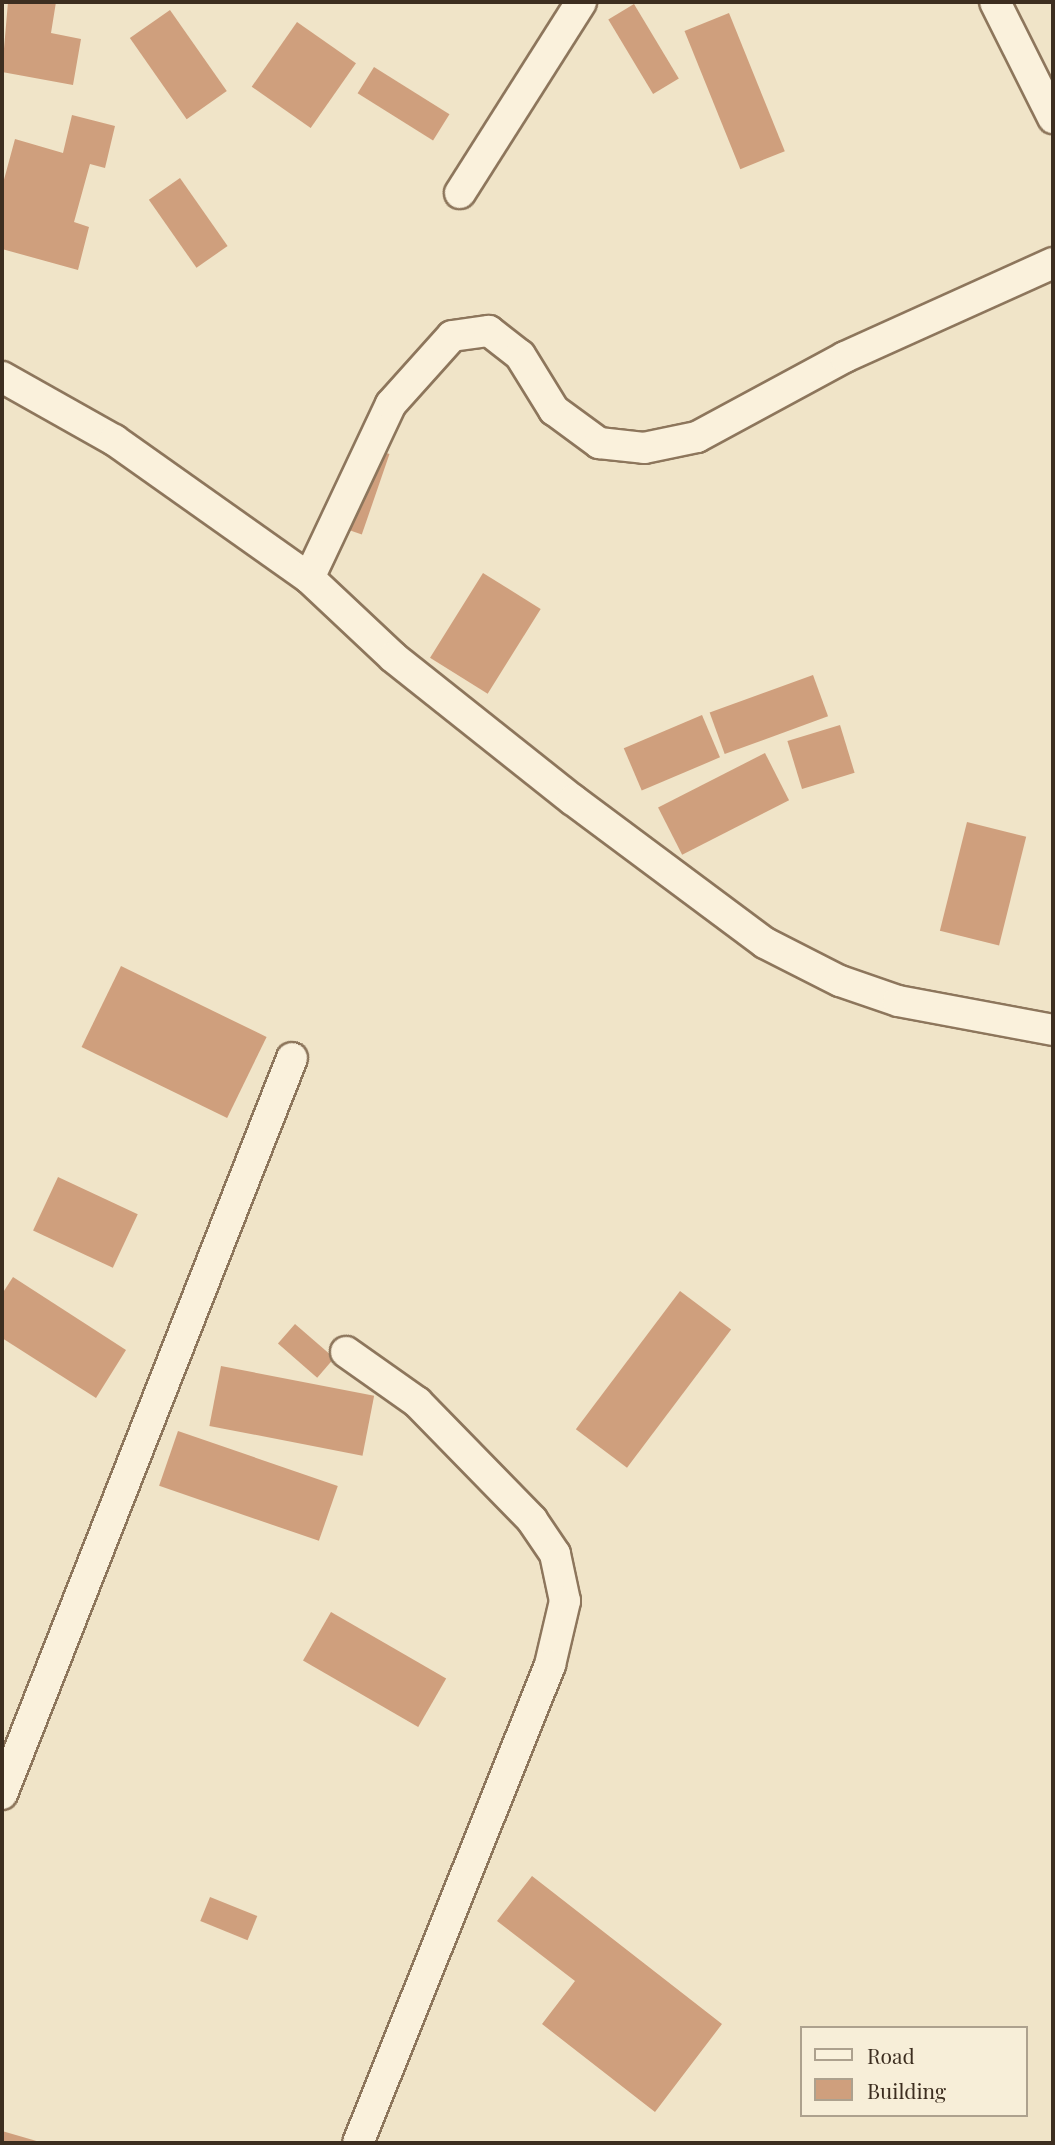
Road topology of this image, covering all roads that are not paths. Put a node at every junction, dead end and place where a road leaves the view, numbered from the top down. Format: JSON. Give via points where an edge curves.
{"nodes":[{"id":1,"x":581,"y":2,"type":"edge"},
{"id":2,"x":995,"y":2,"type":"edge"},
{"id":3,"x":1053,"y":118,"type":"edge"},
{"id":4,"x":460,"y":193,"type":"dead end"},
{"id":5,"x":1053,"y":263,"type":"edge"},
{"id":6,"x":2,"y":377,"type":"edge"},
{"id":7,"x":309,"y":578,"type":"junction"},
{"id":8,"x":1053,"y":1030,"type":"edge"},
{"id":9,"x":292,"y":1058,"type":"dead end"},
{"id":10,"x":346,"y":1352,"type":"dead end"},
{"id":11,"x":2,"y":1794,"type":"edge"},
{"id":12,"x":358,"y":2143,"type":"edge"}],
"edges":[{"from":1,"to":4,"type":"street"},
{"from":2,"to":3,"type":"street"},
{"from":5,"to":7,"type":"street","via":[[845,357],[697,438],[644,448],[599,443],[554,410],[520,355],[489,331],[452,335],[391,404]]},
{"from":6,"to":7,"type":"street","via":[[114,440]]},
{"from":7,"to":8,"type":"street","via":[[393,657],[573,800],[765,943],[840,981],[898,1001]]},
{"from":9,"to":11,"type":"street"},
{"from":10,"to":12,"type":"street","via":[[418,1402],[532,1520],[555,1554],[565,1601],[550,1665]]}]}
